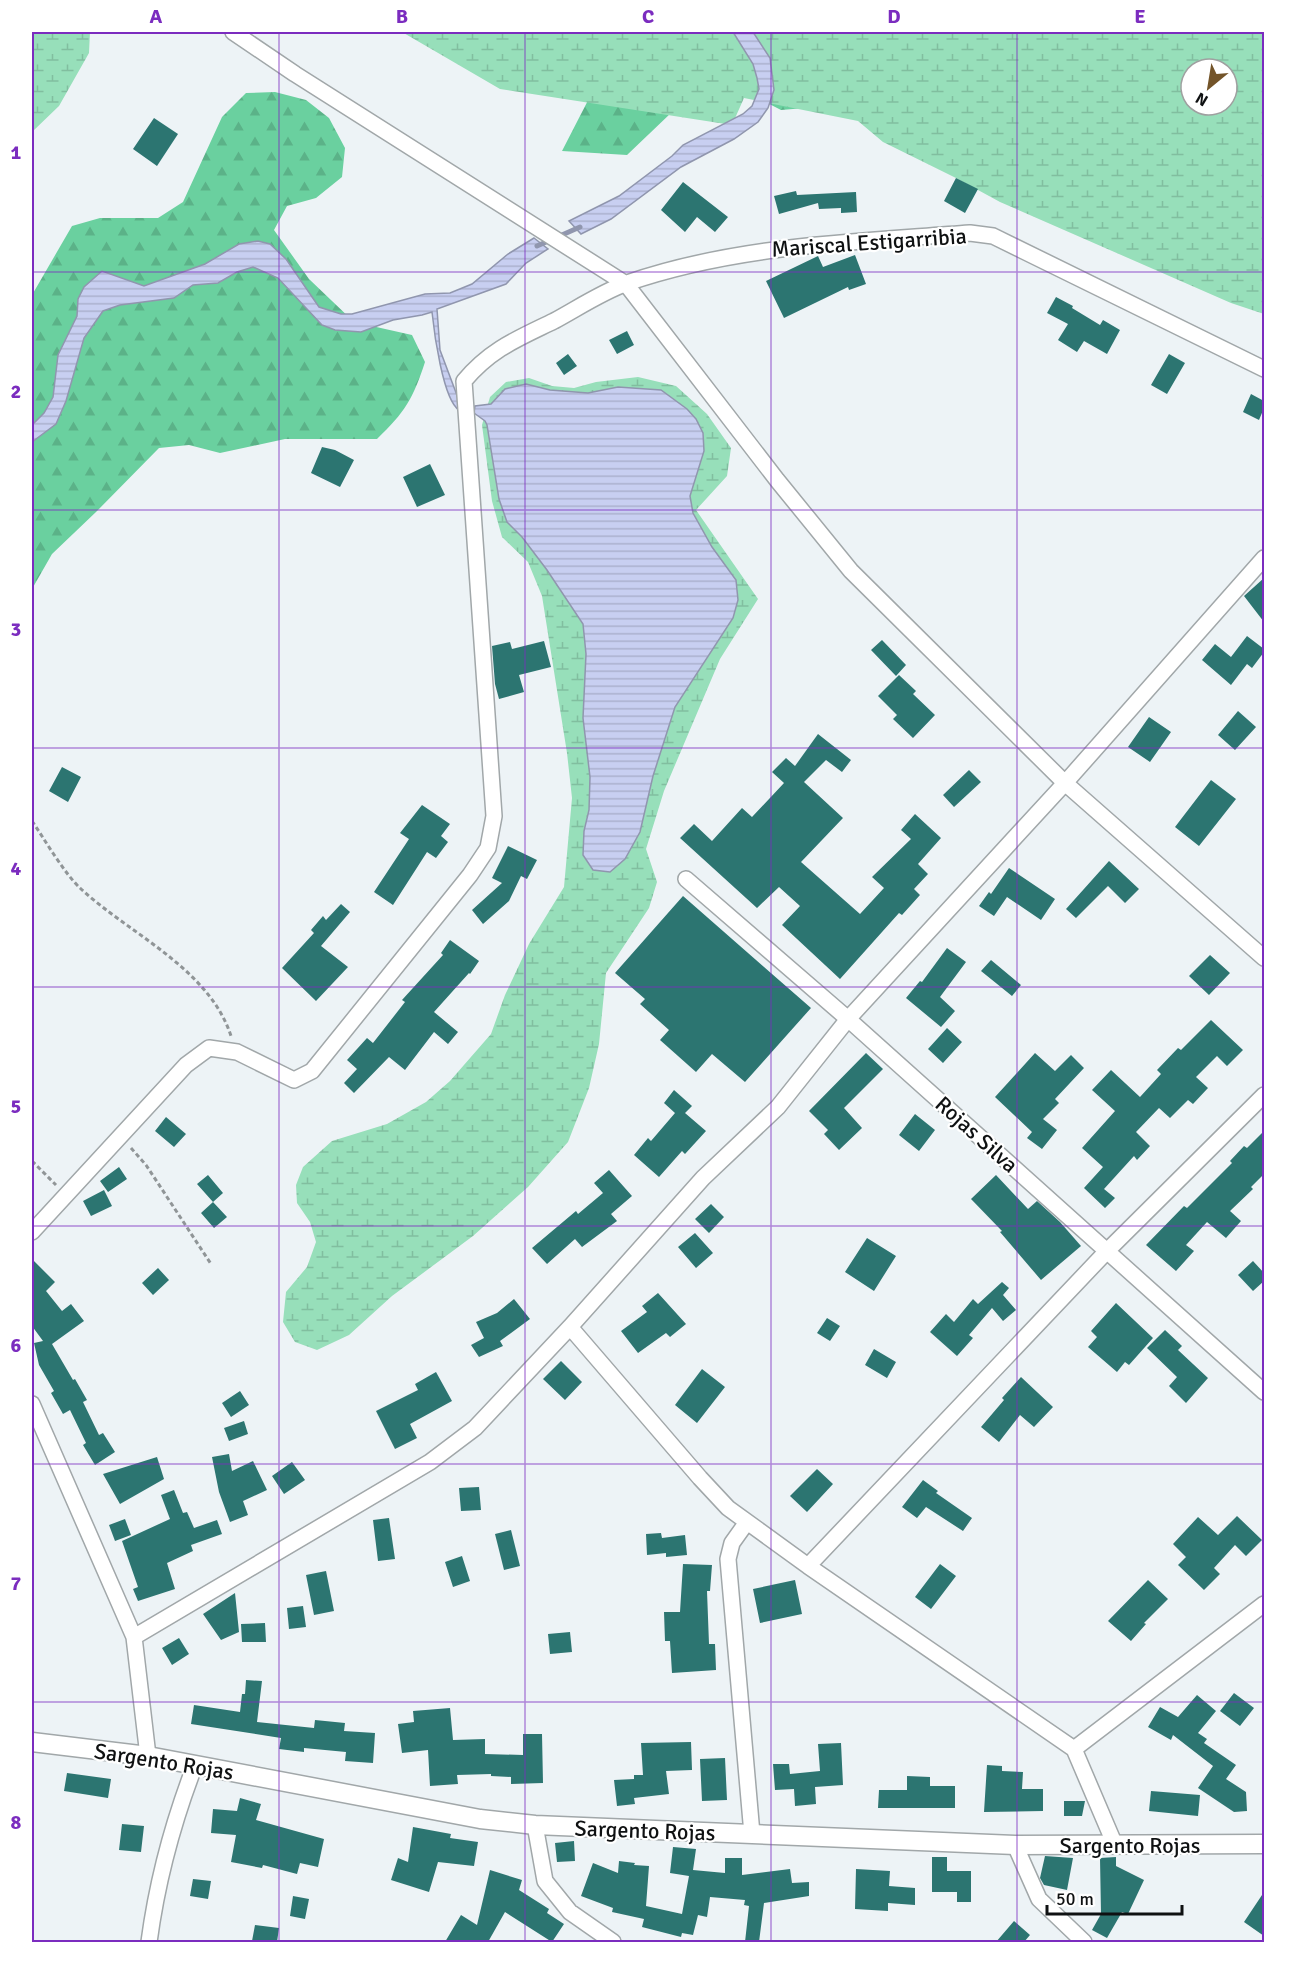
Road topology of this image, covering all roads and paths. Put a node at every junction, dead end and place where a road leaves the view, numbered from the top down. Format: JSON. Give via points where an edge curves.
{"nodes":[{"id":1,"x":233,"y":32,"type":"edge"},
{"id":2,"x":626,"y":284,"type":"junction"},
{"id":3,"x":1264,"y":369,"type":"edge"},
{"id":4,"x":1264,"y":558,"type":"edge"},
{"id":5,"x":1065,"y":783,"type":"junction"},
{"id":6,"x":32,"y":821,"type":"edge"},
{"id":7,"x":686,"y":879,"type":"dead end"},
{"id":8,"x":1264,"y":958,"type":"edge"},
{"id":9,"x":848,"y":1019,"type":"junction"},
{"id":10,"x":237,"y":1052,"type":"junction"},
{"id":11,"x":1264,"y":1095,"type":"edge"},
{"id":12,"x":120,"y":1136,"type":"junction"},
{"id":13,"x":32,"y":1161,"type":"edge"},
{"id":14,"x":66,"y":1194,"type":"junction"},
{"id":15,"x":32,"y":1232,"type":"edge"},
{"id":16,"x":1107,"y":1251,"type":"junction"},
{"id":17,"x":211,"y":1264,"type":"dead end"},
{"id":18,"x":570,"y":1327,"type":"junction"},
{"id":19,"x":1264,"y":1392,"type":"edge"},
{"id":20,"x":32,"y":1404,"type":"edge"},
{"id":21,"x":747,"y":1522,"type":"junction"},
{"id":22,"x":808,"y":1566,"type":"junction"},
{"id":23,"x":1264,"y":1604,"type":"edge"},
{"id":24,"x":134,"y":1637,"type":"junction"},
{"id":25,"x":32,"y":1742,"type":"edge"},
{"id":26,"x":1074,"y":1749,"type":"junction"},
{"id":27,"x":148,"y":1756,"type":"junction"},
{"id":28,"x":195,"y":1765,"type":"junction"},
{"id":29,"x":535,"y":1825,"type":"junction"},
{"id":30,"x":752,"y":1834,"type":"junction"},
{"id":31,"x":1264,"y":1844,"type":"edge"},
{"id":32,"x":1015,"y":1845,"type":"junction"},
{"id":33,"x":1114,"y":1845,"type":"junction"},
{"id":34,"x":1076,"y":1940,"type":"edge"},
{"id":35,"x":149,"y":1942,"type":"edge"},
{"id":36,"x":613,"y":1942,"type":"edge"}],
"edges":[{"from":1,"to":2,"type":"street"},
{"from":2,"to":3,"type":"street","name":"Mariscal Estigarribia","via":[[762,250],[970,233],[993,237]]},
{"from":2,"to":5,"type":"street","via":[[850,571]]},
{"from":2,"to":10,"type":"street","name":"Mariscal Estigarribia","via":[[502,347],[464,381],[494,816],[488,848],[312,1071],[294,1080]]},
{"from":4,"to":5,"type":"street"},
{"from":5,"to":8,"type":"street"},
{"from":5,"to":9,"type":"street"},
{"from":6,"to":10,"type":"path","via":[[77,886],[167,955],[211,995]]},
{"from":7,"to":9,"type":"street","name":"Rojas Silva"},
{"from":9,"to":16,"type":"street","name":"Rojas Silva"},
{"from":9,"to":18,"type":"street","via":[[778,1107],[703,1178]]},
{"from":10,"to":12,"type":"street","via":[[209,1048],[186,1065]]},
{"from":11,"to":16,"type":"street"},
{"from":12,"to":14,"type":"street"},
{"from":12,"to":17,"type":"path","via":[[146,1165]]},
{"from":13,"to":14,"type":"path"},
{"from":14,"to":15,"type":"street"},
{"from":16,"to":19,"type":"street","name":"Rojas Silva"},
{"from":16,"to":22,"type":"street"},
{"from":18,"to":21,"type":"street","via":[[700,1479]]},
{"from":18,"to":24,"type":"street","via":[[475,1428],[430,1462]]},
{"from":20,"to":24,"type":"street"},
{"from":21,"to":22,"type":"street"},
{"from":21,"to":30,"type":"street","via":[[732,1544],[728,1559]]},
{"from":22,"to":26,"type":"street"},
{"from":23,"to":26,"type":"street"},
{"from":24,"to":27,"type":"street"},
{"from":25,"to":27,"type":"street","name":"Sargento Rojas"},
{"from":26,"to":33,"type":"street"},
{"from":27,"to":28,"type":"street","name":"Sargento Rojas"},
{"from":28,"to":29,"type":"street","name":"Sargento Rojas","via":[[480,1820]]},
{"from":28,"to":35,"type":"street","via":[[163,1870]]},
{"from":29,"to":30,"type":"street","name":"Sargento Rojas"},
{"from":29,"to":36,"type":"street","via":[[545,1881],[570,1912]]},
{"from":30,"to":32,"type":"street","name":"Sargento Rojas"},
{"from":31,"to":33,"type":"street","name":"Sargento Rojas"},
{"from":32,"to":33,"type":"street","name":"Sargento Rojas"},
{"from":32,"to":34,"type":"street","via":[[1040,1899]]}]}
